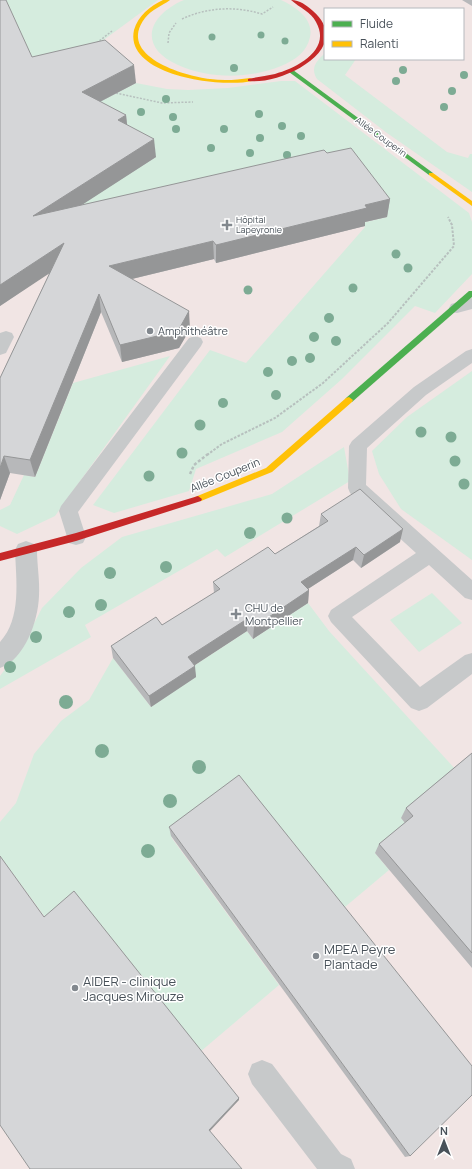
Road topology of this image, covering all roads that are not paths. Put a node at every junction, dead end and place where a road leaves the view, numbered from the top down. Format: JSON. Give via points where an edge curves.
{"nodes":[{"id":1,"x":167,"y":0,"type":"edge"},
{"id":2,"x":294,"y":0,"type":"edge"},
{"id":3,"x":291,"y":71,"type":"junction"},
{"id":4,"x":472,"y":204,"type":"edge"},
{"id":5,"x":472,"y":293,"type":"edge"},
{"id":6,"x":472,"y":303,"type":"edge"},
{"id":7,"x":457,"y":308,"type":"junction"},
{"id":8,"x":195,"y":342,"type":"dead end"},
{"id":9,"x":472,"y":355,"type":"edge"},
{"id":10,"x":76,"y":537,"type":"junction"},
{"id":11,"x":26,"y":550,"type":"junction"},
{"id":12,"x":430,"y":554,"type":"junction"},
{"id":13,"x":0,"y":557,"type":"edge"},
{"id":14,"x":472,"y":592,"type":"edge"},
{"id":15,"x":0,"y":658,"type":"edge"},
{"id":16,"x":472,"y":662,"type":"edge"},
{"id":17,"x":262,"y":1074,"type":"dead end"},
{"id":18,"x":341,"y":1169,"type":"edge"}],
"edges":[{"from":1,"to":3,"type":"street","via":[[145,14],[136,29],[135,37],[149,59],[170,72],[198,80],[231,82],[263,79]]},
{"from":2,"to":3,"type":"street","via":[[312,11],[323,26],[323,42],[312,58]]},
{"from":3,"to":4,"type":"street","name":"Allée Couperin"},
{"from":5,"to":7,"type":"street","name":"Allée Couperin"},
{"from":6,"to":7,"type":"lane"},
{"from":7,"to":10,"type":"street","name":"Allée Couperin","via":[[269,470],[199,498]]},
{"from":8,"to":10,"type":"lane","via":[[68,511]]},
{"from":9,"to":12,"type":"lane","via":[[420,391],[358,446],[357,488]]},
{"from":10,"to":11,"type":"street","name":"Allée Couperin"},
{"from":11,"to":13,"type":"street","name":"Allée Couperin"},
{"from":11,"to":15,"type":"street","via":[[28,597],[18,638]]},
{"from":12,"to":14,"type":"lane"},
{"from":12,"to":16,"type":"lane","via":[[338,616],[419,701]]},
{"from":17,"to":18,"type":"lane","via":[[331,1164]]}]}
